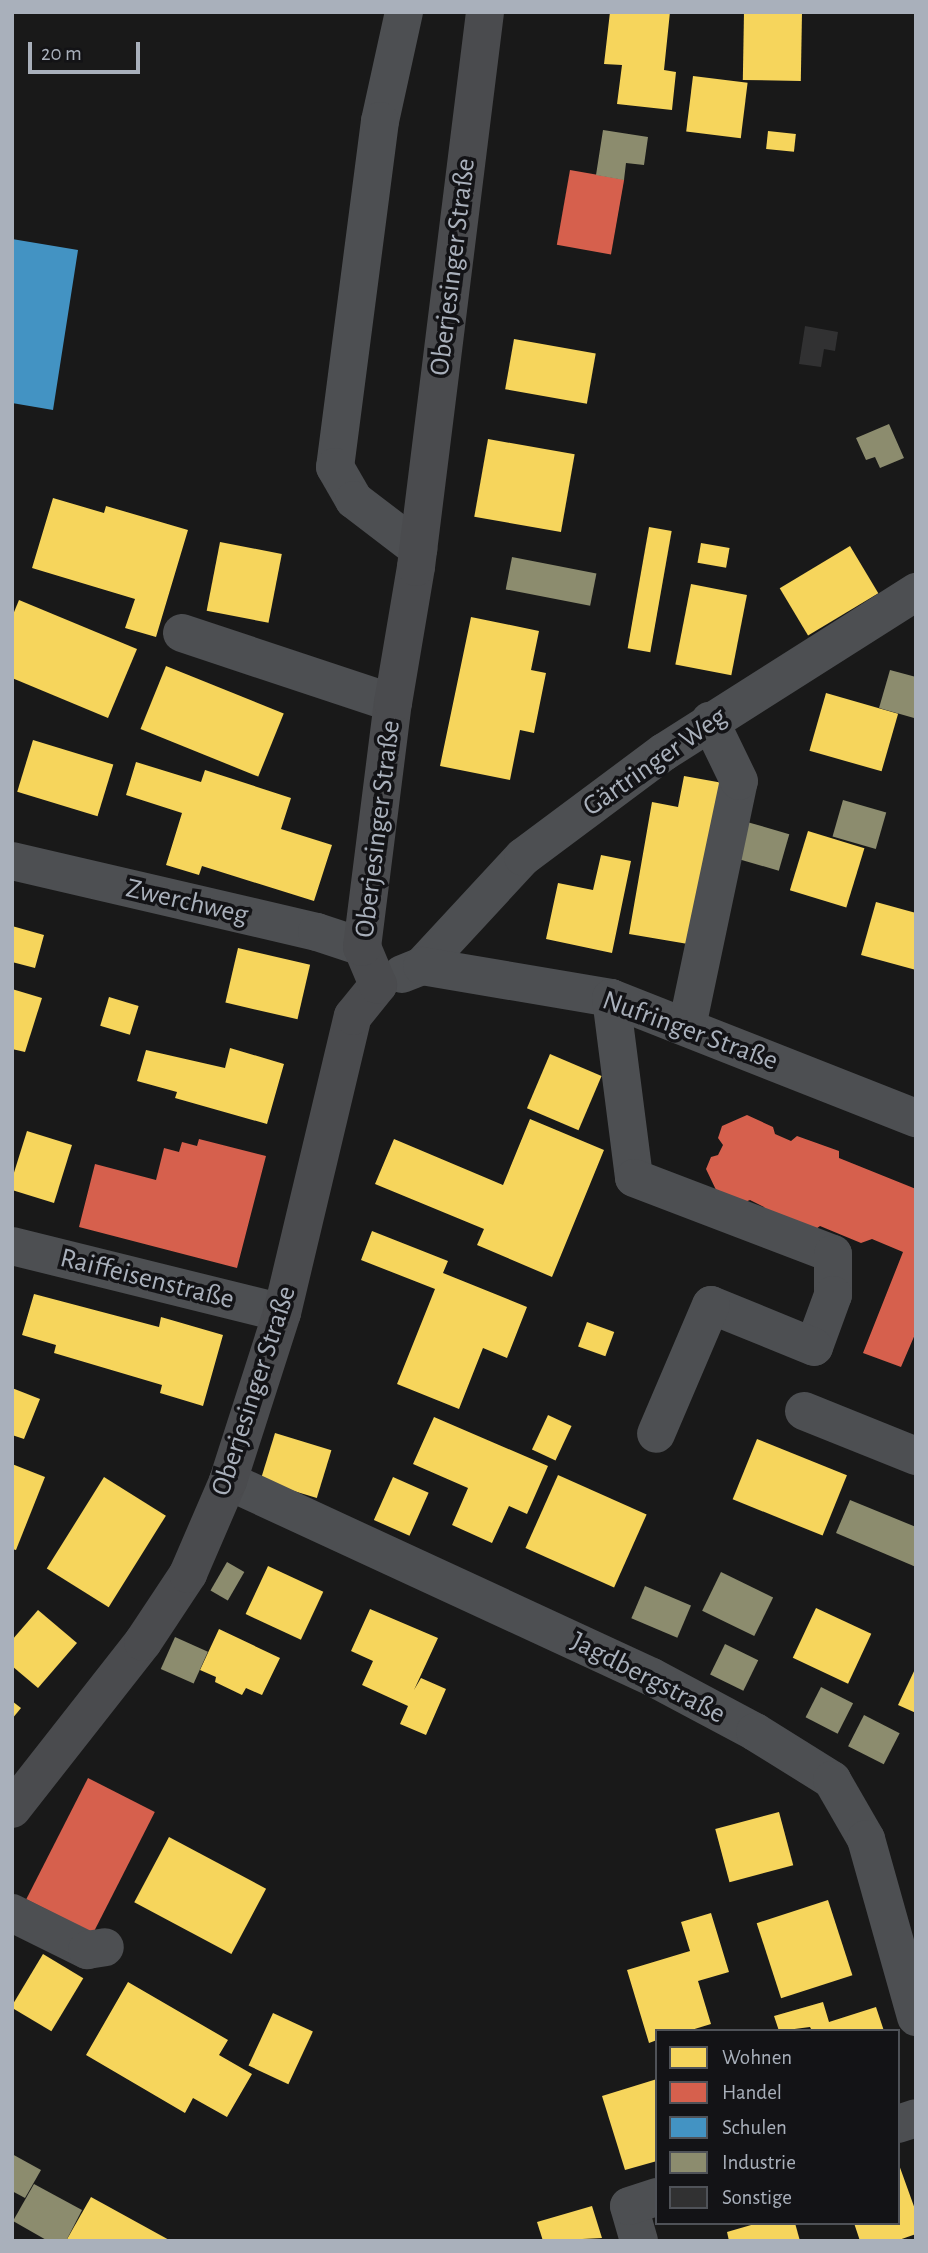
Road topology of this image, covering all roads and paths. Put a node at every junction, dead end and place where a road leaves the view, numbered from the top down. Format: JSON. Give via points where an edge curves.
{"nodes":[{"id":1,"x":404,"y":12,"type":"edge"},
{"id":2,"x":485,"y":12,"type":"edge"},
{"id":3,"x":418,"y":550,"type":"junction"},
{"id":4,"x":916,"y":592,"type":"edge"},
{"id":5,"x":182,"y":633,"type":"dead end"},
{"id":6,"x":393,"y":703,"type":"junction"},
{"id":7,"x":710,"y":721,"type":"junction"},
{"id":8,"x":12,"y":860,"type":"edge"},
{"id":9,"x":362,"y":947,"type":"junction"},
{"id":10,"x":422,"y":966,"type":"junction"},
{"id":11,"x":377,"y":985,"type":"junction"},
{"id":12,"x":611,"y":998,"type":"junction"},
{"id":13,"x":687,"y":1027,"type":"junction"},
{"id":14,"x":916,"y":1118,"type":"edge"},
{"id":15,"x":12,"y":1246,"type":"edge"},
{"id":16,"x":282,"y":1313,"type":"junction"},
{"id":17,"x":804,"y":1411,"type":"dead end"},
{"id":18,"x":656,"y":1434,"type":"dead end"},
{"id":19,"x":916,"y":1456,"type":"edge"},
{"id":20,"x":228,"y":1480,"type":"junction"},
{"id":21,"x":12,"y":1809,"type":"edge"},
{"id":22,"x":12,"y":1913,"type":"edge"},
{"id":23,"x":106,"y":1947,"type":"dead end"},
{"id":24,"x":916,"y":2017,"type":"edge"},
{"id":25,"x":655,"y":2198,"type":"edge"},
{"id":26,"x":639,"y":2241,"type":"edge"}],
"edges":[{"from":1,"to":3,"type":"street","via":[[380,121],[335,467],[354,500]]},
{"from":2,"to":3,"type":"main road","name":"Oberjesinger Straße"},
{"from":3,"to":6,"type":"main road","name":"Oberjesinger Straße"},
{"from":4,"to":7,"type":"street","name":"Gärtringer Weg"},
{"from":5,"to":6,"type":"street"},
{"from":6,"to":9,"type":"main road","name":"Oberjesinger Straße"},
{"from":7,"to":10,"type":"street","name":"Gärtringer Weg","via":[[523,857]]},
{"from":7,"to":13,"type":"street","via":[[739,781]]},
{"from":8,"to":9,"type":"street","name":"Zwerchweg","via":[[317,932]]},
{"from":9,"to":11,"type":"main road","name":"Oberjesinger Straße"},
{"from":10,"to":11,"type":"street"},
{"from":10,"to":12,"type":"street","name":"Nufringer Straße"},
{"from":11,"to":16,"type":"main road","name":"Oberjesinger Straße","via":[[353,1016]]},
{"from":12,"to":13,"type":"street","name":"Nufringer Straße"},
{"from":12,"to":18,"type":"street","via":[[634,1178],[833,1254],[833,1295],[814,1347],[711,1305]]},
{"from":13,"to":14,"type":"street","name":"Nufringer Straße"},
{"from":15,"to":16,"type":"street","name":"Raiffeisenstraße"},
{"from":16,"to":20,"type":"main road","name":"Oberjesinger Straße"},
{"from":17,"to":19,"type":"street"},
{"from":20,"to":21,"type":"main road","name":"Oberjesinger Straße","via":[[188,1574],[144,1642]]},
{"from":20,"to":24,"type":"street","name":"Jagdbergstraße","via":[[652,1677],[832,1780],[866,1839]]},
{"from":22,"to":23,"type":"street","via":[[87,1950]]},
{"from":25,"to":26,"type":"street","via":[[629,2206]]}]}
